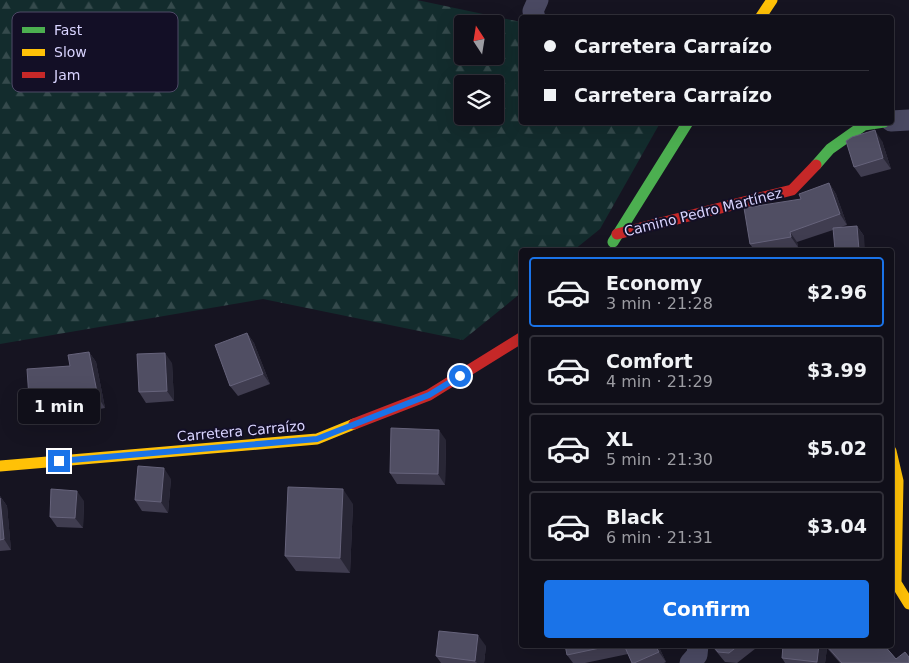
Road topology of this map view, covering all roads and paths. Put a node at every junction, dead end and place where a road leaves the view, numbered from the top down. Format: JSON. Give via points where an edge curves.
{"nodes":[{"id":1,"x":538,"y":0,"type":"edge"},
{"id":2,"x":772,"y":0,"type":"edge"},
{"id":3,"x":534,"y":15,"type":"edge"},
{"id":4,"x":762,"y":15,"type":"edge"},
{"id":5,"x":909,"y":120,"type":"edge"},
{"id":6,"x":894,"y":122,"type":"edge"},
{"id":7,"x":686,"y":125,"type":"edge"},
{"id":8,"x":864,"y":125,"type":"edge"},
{"id":9,"x":617,"y":234,"type":"junction"},
{"id":10,"x":608,"y":248,"type":"edge"},
{"id":11,"x":519,"y":339,"type":"edge"},
{"id":12,"x":894,"y":458,"type":"edge"},
{"id":13,"x":0,"y":466,"type":"edge"},
{"id":14,"x":903,"y":480,"type":"edge"},
{"id":15,"x":909,"y":604,"type":"edge"},
{"id":16,"x":698,"y":648,"type":"edge"},
{"id":17,"x":690,"y":663,"type":"edge"}],
"edges":[{"from":1,"to":3,"type":"street"},
{"from":2,"to":4,"type":"street"},
{"from":5,"to":6,"type":"street"},
{"from":7,"to":9,"type":"street"},
{"from":8,"to":9,"type":"street","name":"Camino Pedro Martínez","via":[[830,149],[792,190]]},
{"from":9,"to":10,"type":"street"},
{"from":11,"to":13,"type":"street","name":"Carretera Carraízo","via":[[429,395],[317,439]]},
{"from":12,"to":14,"type":"street"},
{"from":14,"to":15,"type":"street","via":[[896,584]]},
{"from":16,"to":17,"type":"street","via":[[697,655]]}]}
